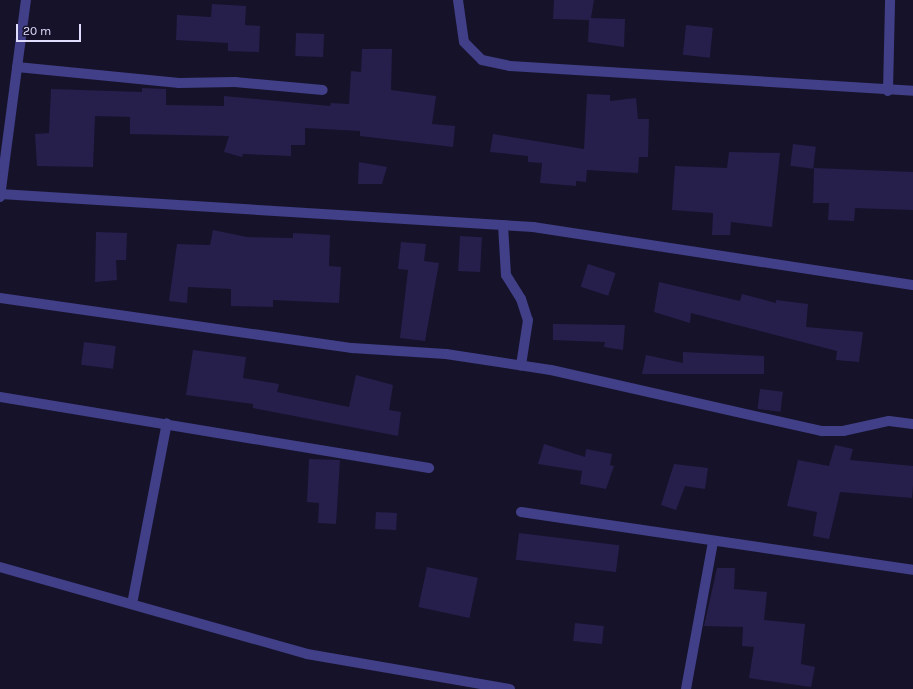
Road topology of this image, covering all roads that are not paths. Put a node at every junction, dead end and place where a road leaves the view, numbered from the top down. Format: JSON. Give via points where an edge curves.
{"nodes":[{"id":1,"x":26,"y":0,"type":"edge"},
{"id":2,"x":458,"y":0,"type":"edge"},
{"id":3,"x":890,"y":0,"type":"edge"},
{"id":4,"x":17,"y":67,"type":"junction"},
{"id":5,"x":323,"y":90,"type":"dead end"},
{"id":6,"x":888,"y":91,"type":"junction"},
{"id":7,"x":913,"y":91,"type":"edge"},
{"id":8,"x":0,"y":195,"type":"edge"},
{"id":9,"x":503,"y":225,"type":"junction"},
{"id":10,"x":913,"y":285,"type":"edge"},
{"id":11,"x":0,"y":298,"type":"edge"},
{"id":12,"x":521,"y":365,"type":"junction"},
{"id":13,"x":0,"y":397,"type":"edge"},
{"id":14,"x":167,"y":423,"type":"junction"},
{"id":15,"x":913,"y":424,"type":"edge"},
{"id":16,"x":430,"y":468,"type":"dead end"},
{"id":17,"x":521,"y":512,"type":"dead end"},
{"id":18,"x":713,"y":542,"type":"junction"},
{"id":19,"x":0,"y":567,"type":"edge"},
{"id":20,"x":913,"y":570,"type":"edge"},
{"id":21,"x":132,"y":604,"type":"junction"},
{"id":22,"x":510,"y":689,"type":"edge"},
{"id":23,"x":686,"y":689,"type":"edge"}],
"edges":[{"from":1,"to":4,"type":"street"},
{"from":2,"to":6,"type":"street","via":[[464,42],[482,60],[518,66]]},
{"from":3,"to":6,"type":"street"},
{"from":4,"to":5,"type":"street","via":[[179,83],[235,82]]},
{"from":4,"to":8,"type":"street"},
{"from":6,"to":7,"type":"street"},
{"from":8,"to":9,"type":"street"},
{"from":9,"to":10,"type":"street"},
{"from":9,"to":12,"type":"street","via":[[506,275],[521,299],[528,320]]},
{"from":11,"to":12,"type":"street","via":[[352,348],[446,354]]},
{"from":12,"to":15,"type":"street","via":[[606,380],[822,432],[889,421]]},
{"from":13,"to":14,"type":"street"},
{"from":14,"to":16,"type":"street"},
{"from":14,"to":21,"type":"street"},
{"from":17,"to":18,"type":"street"},
{"from":18,"to":20,"type":"street"},
{"from":18,"to":23,"type":"street"},
{"from":19,"to":21,"type":"street"},
{"from":21,"to":22,"type":"street","via":[[307,654]]}]}
